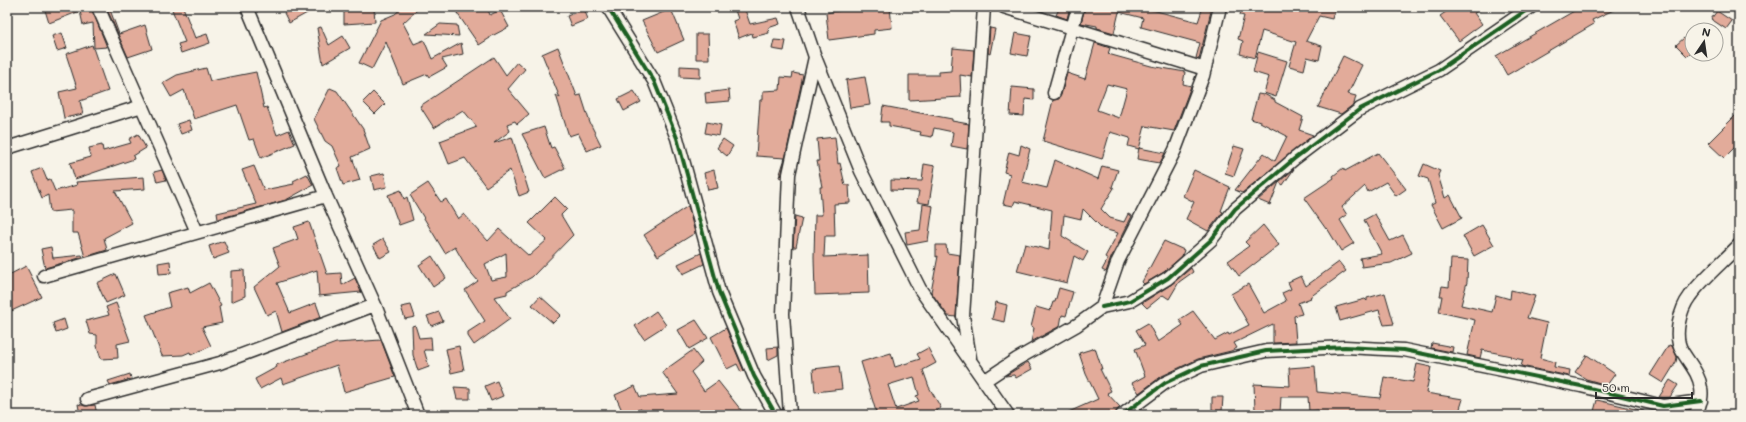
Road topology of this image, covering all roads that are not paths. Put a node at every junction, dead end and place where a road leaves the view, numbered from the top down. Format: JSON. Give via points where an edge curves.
{"nodes":[{"id":1,"x":98,"y":7,"type":"edge"},
{"id":2,"x":247,"y":7,"type":"edge"},
{"id":3,"x":608,"y":7,"type":"edge"},
{"id":4,"x":798,"y":7,"type":"edge"},
{"id":5,"x":984,"y":7,"type":"edge"},
{"id":6,"x":1004,"y":7,"type":"edge"},
{"id":7,"x":1078,"y":7,"type":"edge"},
{"id":8,"x":1220,"y":7,"type":"edge"},
{"id":9,"x":1531,"y":7,"type":"edge"},
{"id":10,"x":1073,"y":28,"type":"junction"},
{"id":11,"x":815,"y":57,"type":"junction"},
{"id":12,"x":1205,"y":69,"type":"junction"},
{"id":13,"x":1054,"y":93,"type":"dead end"},
{"id":14,"x":142,"y":106,"type":"junction"},
{"id":15,"x":7,"y":148,"type":"edge"},
{"id":16,"x":326,"y":196,"type":"junction"},
{"id":17,"x":197,"y":232,"type":"junction"},
{"id":18,"x":1739,"y":245,"type":"edge"},
{"id":19,"x":44,"y":276,"type":"dead end"},
{"id":20,"x":375,"y":305,"type":"junction"},
{"id":21,"x":1102,"y":307,"type":"junction"},
{"id":22,"x":971,"y":364,"type":"junction"},
{"id":23,"x":984,"y":381,"type":"junction"},
{"id":24,"x":87,"y":399,"type":"dead end"},
{"id":25,"x":1701,"y":401,"type":"junction"},
{"id":26,"x":418,"y":415,"type":"edge"},
{"id":27,"x":776,"y":415,"type":"edge"},
{"id":28,"x":790,"y":415,"type":"edge"},
{"id":29,"x":1008,"y":415,"type":"edge"},
{"id":30,"x":1122,"y":415,"type":"edge"},
{"id":31,"x":1696,"y":415,"type":"edge"}],
"edges":[{"from":1,"to":14,"type":"street"},
{"from":2,"to":16,"type":"street"},
{"from":3,"to":27,"type":"street","via":[[654,81],[677,138],[719,292],[754,376]]},
{"from":4,"to":11,"type":"street"},
{"from":5,"to":22,"type":"street","via":[[963,316]]},
{"from":6,"to":10,"type":"street"},
{"from":7,"to":10,"type":"street"},
{"from":8,"to":12,"type":"street"},
{"from":9,"to":21,"type":"street","via":[[1439,70],[1360,109],[1294,159],[1235,209],[1211,240],[1168,278],[1130,301]]},
{"from":10,"to":12,"type":"street"},
{"from":10,"to":13,"type":"street"},
{"from":11,"to":22,"type":"street","via":[[861,171],[920,289]]},
{"from":11,"to":28,"type":"street","via":[[789,174],[783,314]]},
{"from":12,"to":21,"type":"street","via":[[1175,150],[1118,261]]},
{"from":14,"to":15,"type":"street"},
{"from":14,"to":17,"type":"street"},
{"from":16,"to":17,"type":"street"},
{"from":16,"to":20,"type":"street"},
{"from":17,"to":19,"type":"street"},
{"from":18,"to":25,"type":"street","via":[[1690,296],[1681,312],[1678,332],[1681,349],[1698,375]]},
{"from":20,"to":24,"type":"street","via":[[220,363]]},
{"from":20,"to":26,"type":"street"},
{"from":21,"to":23,"type":"street"},
{"from":22,"to":23,"type":"street"},
{"from":23,"to":29,"type":"street"},
{"from":25,"to":30,"type":"street","via":[[1663,406],[1581,386],[1404,350],[1345,347],[1266,351],[1201,366],[1165,383]]},
{"from":25,"to":31,"type":"street"}]}
